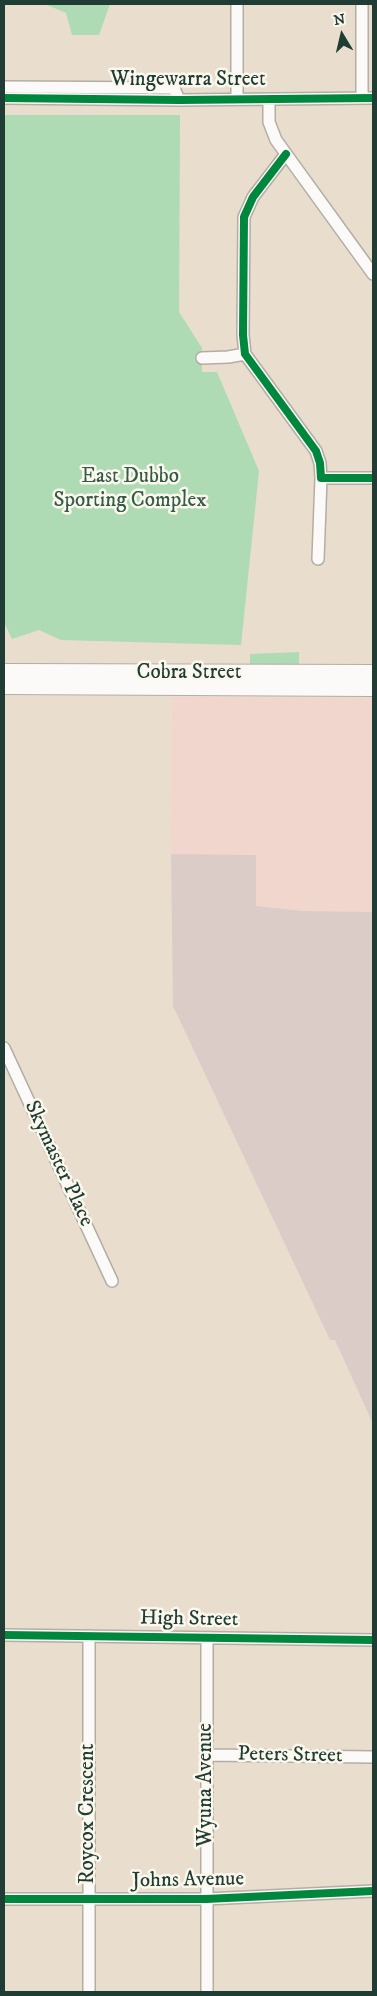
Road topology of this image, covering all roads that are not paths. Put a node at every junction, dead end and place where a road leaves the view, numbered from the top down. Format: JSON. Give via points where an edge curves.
{"nodes":[{"id":1,"x":237,"y":4,"type":"edge"},
{"id":2,"x":362,"y":4,"type":"edge"},
{"id":3,"x":4,"y":87,"type":"edge"},
{"id":4,"x":4,"y":98,"type":"edge"},
{"id":5,"x":367,"y":98,"type":"edge"},
{"id":6,"x":237,"y":99,"type":"junction"},
{"id":7,"x":269,"y":99,"type":"junction"},
{"id":8,"x":179,"y":100,"type":"junction"},
{"id":9,"x":286,"y":154,"type":"junction"},
{"id":10,"x":373,"y":274,"type":"edge"},
{"id":11,"x":245,"y":354,"type":"junction"},
{"id":12,"x":202,"y":358,"type":"dead end"},
{"id":13,"x":321,"y":478,"type":"junction"},
{"id":14,"x":373,"y":478,"type":"edge"},
{"id":15,"x":318,"y":559,"type":"dead end"},
{"id":16,"x":4,"y":673,"type":"edge"},
{"id":17,"x":373,"y":674,"type":"edge"},
{"id":18,"x":4,"y":686,"type":"edge"},
{"id":19,"x":373,"y":687,"type":"edge"},
{"id":20,"x":4,"y":1048,"type":"edge"},
{"id":21,"x":112,"y":1281,"type":"dead end"},
{"id":22,"x":4,"y":1635,"type":"edge"},
{"id":23,"x":89,"y":1636,"type":"junction"},
{"id":24,"x":207,"y":1638,"type":"junction"},
{"id":25,"x":373,"y":1640,"type":"edge"},
{"id":26,"x":207,"y":1755,"type":"junction"},
{"id":27,"x":373,"y":1757,"type":"edge"},
{"id":28,"x":373,"y":1891,"type":"edge"},
{"id":29,"x":4,"y":1899,"type":"edge"},
{"id":30,"x":89,"y":1899,"type":"junction"},
{"id":31,"x":206,"y":1899,"type":"junction"},
{"id":32,"x":89,"y":1992,"type":"edge"},
{"id":33,"x":207,"y":1992,"type":"edge"}],
"edges":[{"from":1,"to":6,"type":"street"},
{"from":2,"to":5,"type":"street"},
{"from":3,"to":8,"type":"street","name":"Wingewarra Street","via":[[174,88]]},
{"from":4,"to":8,"type":"street","name":"Wingewarra Street"},
{"from":5,"to":7,"type":"street","name":"Wingewarra Street"},
{"from":6,"to":7,"type":"street","name":"Wingewarra Street"},
{"from":6,"to":8,"type":"street","name":"Wingewarra Street"},
{"from":7,"to":9,"type":"street","via":[[269,122]]},
{"from":9,"to":10,"type":"street"},
{"from":9,"to":11,"type":"street","via":[[253,197],[244,217]]},
{"from":11,"to":12,"type":"street"},
{"from":11,"to":13,"type":"street","via":[[316,451]]},
{"from":13,"to":14,"type":"street"},
{"from":13,"to":15,"type":"street"},
{"from":16,"to":17,"type":"highway","name":"Cobra Street"},
{"from":18,"to":19,"type":"highway","name":"Cobra Street"},
{"from":20,"to":21,"type":"street","name":"Skymaster Place"},
{"from":22,"to":23,"type":"street","name":"High Street"},
{"from":23,"to":24,"type":"street","name":"High Street"},
{"from":23,"to":30,"type":"street","name":"Roycox Crescent"},
{"from":24,"to":25,"type":"street","name":"High Street"},
{"from":24,"to":26,"type":"street","name":"Wyuna Avenue"},
{"from":26,"to":27,"type":"street","name":"Peters Street"},
{"from":26,"to":31,"type":"street","name":"Wyuna Avenue"},
{"from":28,"to":31,"type":"street","name":"Johns Avenue"},
{"from":29,"to":30,"type":"street","name":"Johns Avenue"},
{"from":30,"to":31,"type":"street","name":"Johns Avenue"},
{"from":30,"to":32,"type":"street","name":"Roycox Crescent"},
{"from":31,"to":33,"type":"street","name":"Wyuna Avenue"}]}
